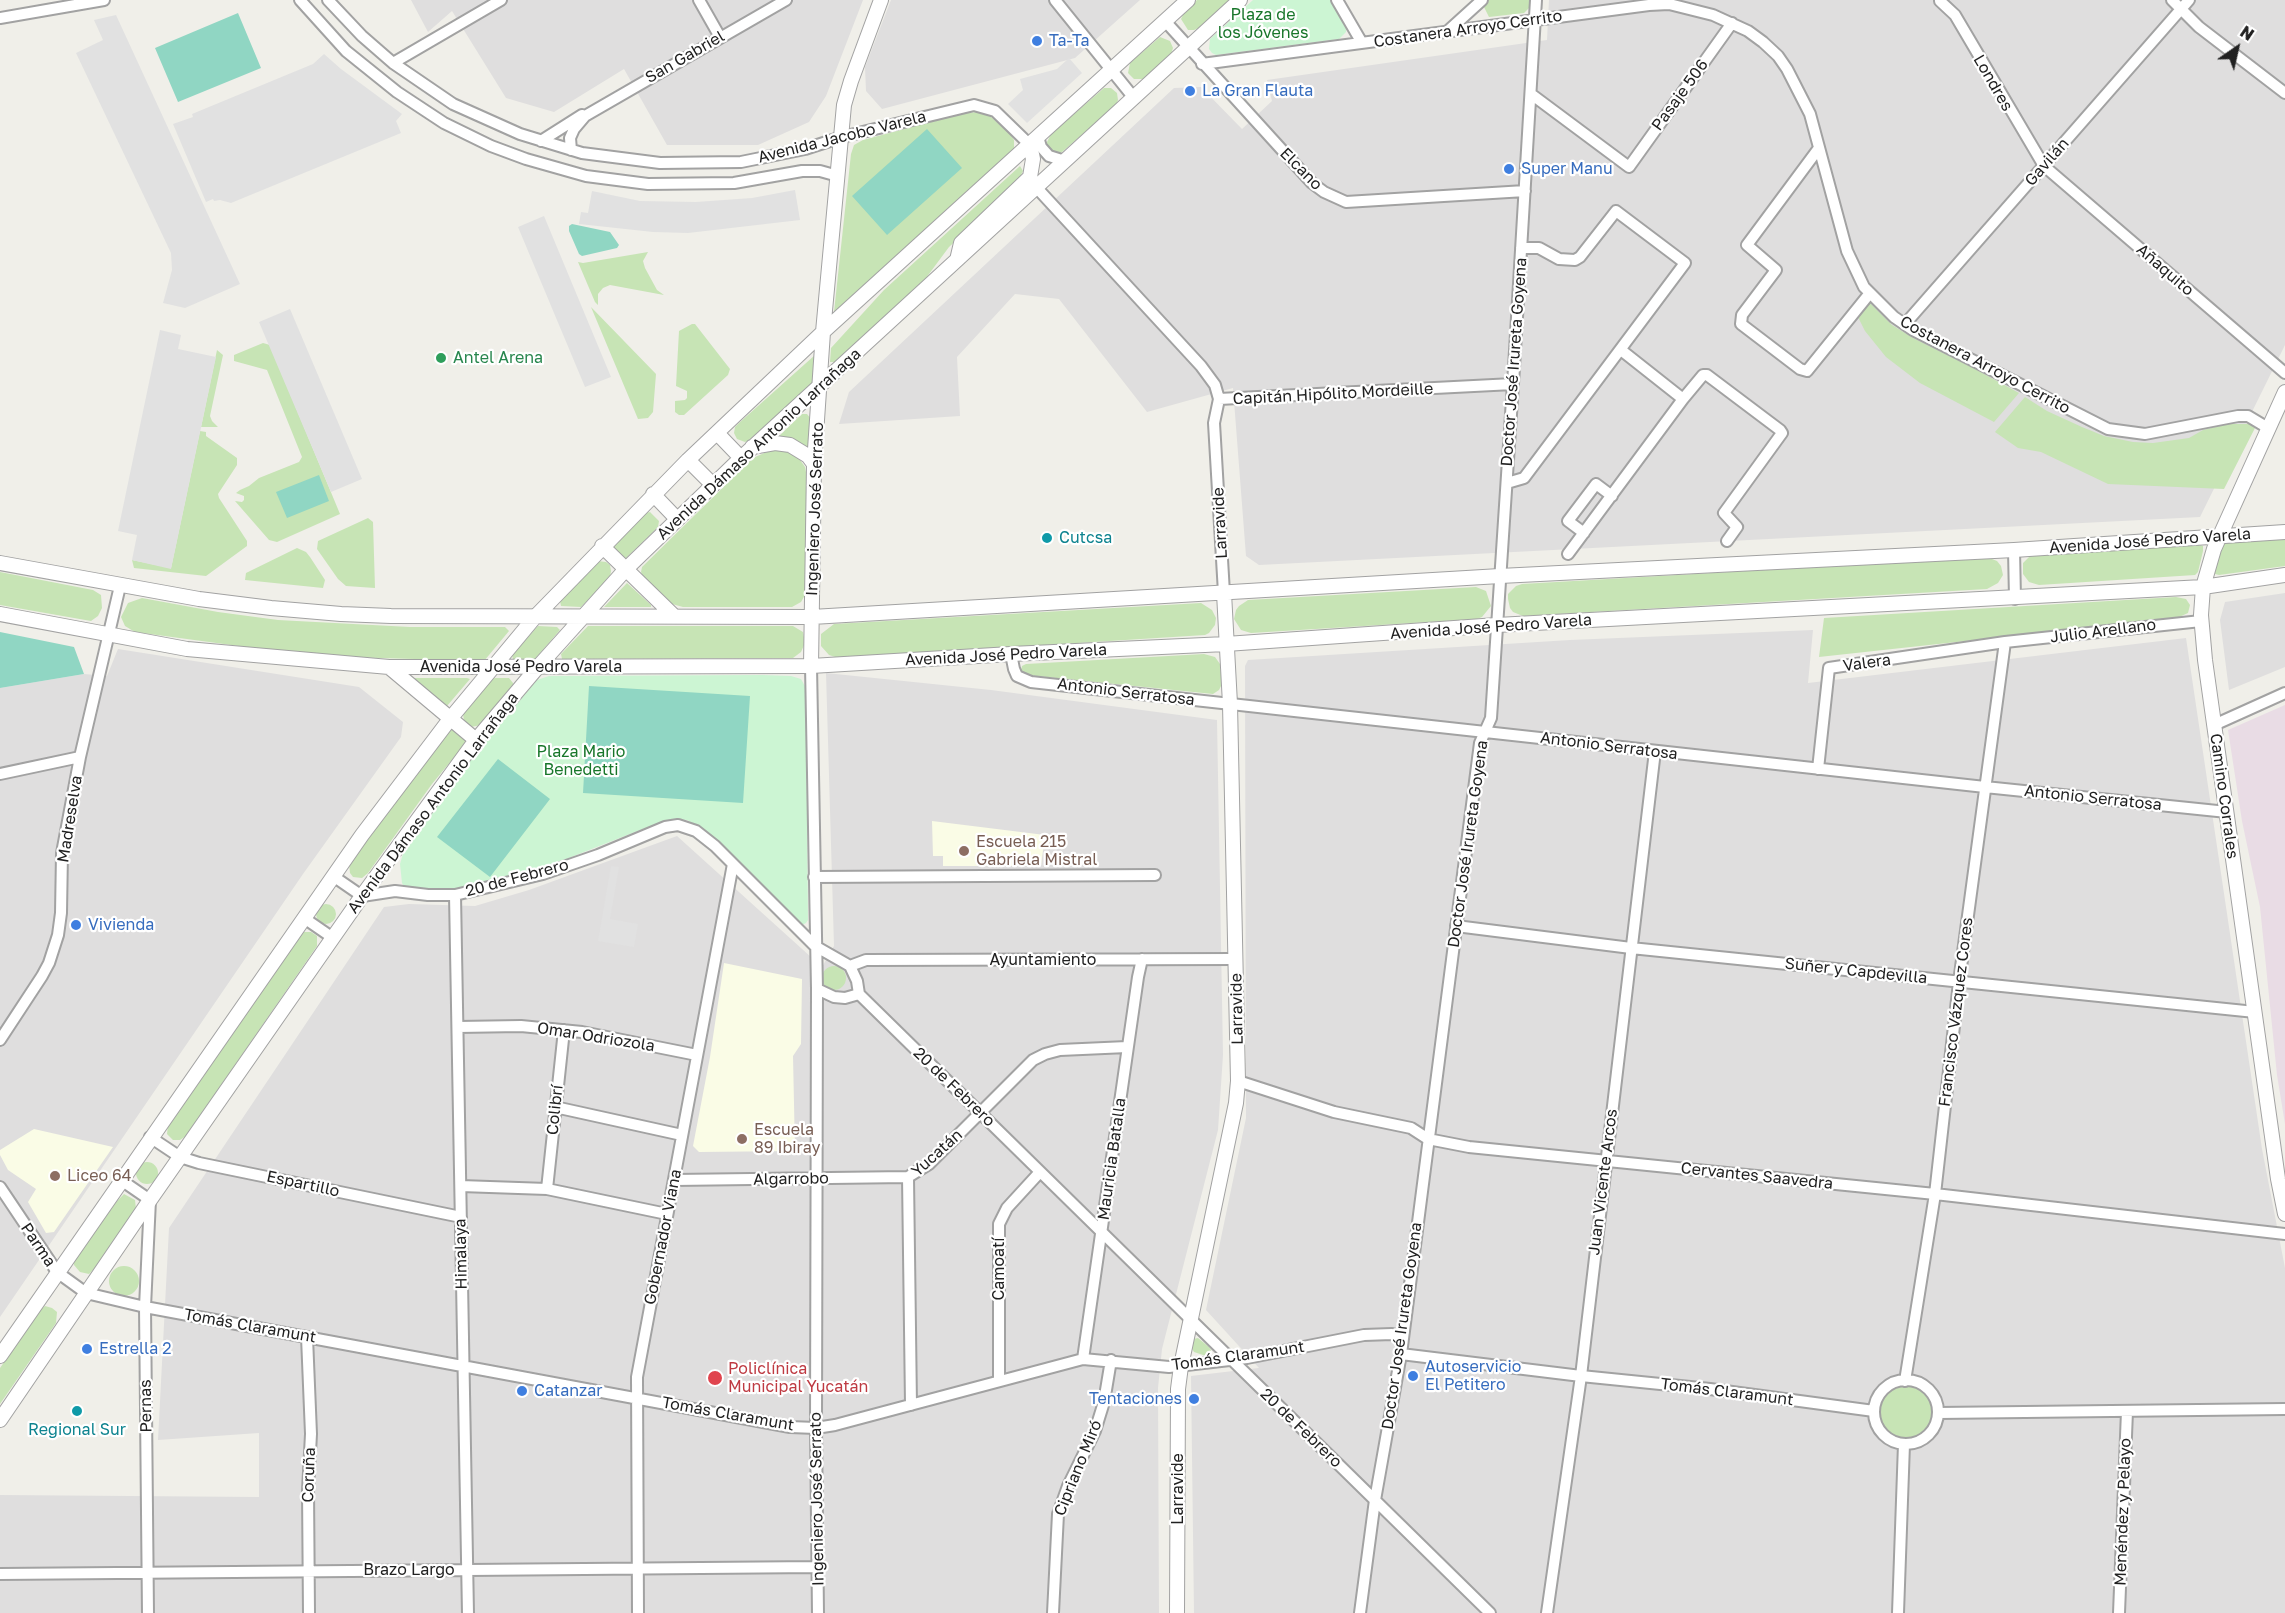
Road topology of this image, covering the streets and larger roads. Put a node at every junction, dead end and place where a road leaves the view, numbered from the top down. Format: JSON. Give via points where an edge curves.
{"nodes":[{"id":1,"x":104,"y":0,"type":"edge"},
{"id":2,"x":300,"y":0,"type":"edge"},
{"id":3,"x":328,"y":0,"type":"edge"},
{"id":4,"x":501,"y":0,"type":"edge"},
{"id":5,"x":699,"y":0,"type":"edge"},
{"id":6,"x":786,"y":0,"type":"edge"},
{"id":7,"x":881,"y":0,"type":"edge"},
{"id":8,"x":1055,"y":0,"type":"edge"},
{"id":9,"x":1188,"y":0,"type":"edge"},
{"id":10,"x":1240,"y":0,"type":"edge"},
{"id":11,"x":1337,"y":0,"type":"edge"},
{"id":12,"x":1482,"y":0,"type":"edge"},
{"id":13,"x":1536,"y":0,"type":"edge"},
{"id":14,"x":2172,"y":0,"type":"edge"},
{"id":15,"x":2189,"y":0,"type":"edge"},
{"id":16,"x":1940,"y":1,"type":"edge"},
{"id":17,"x":2181,"y":10,"type":"junction"},
{"id":18,"x":0,"y":18,"type":"edge"},
{"id":19,"x":1535,"y":20,"type":"junction"},
{"id":20,"x":1165,"y":21,"type":"junction"},
{"id":21,"x":1732,"y":24,"type":"junction"},
{"id":22,"x":1449,"y":31,"type":"junction"},
{"id":23,"x":720,"y":37,"type":"junction"},
{"id":24,"x":1362,"y":43,"type":"junction"},
{"id":25,"x":1188,"y":48,"type":"junction"},
{"id":26,"x":393,"y":63,"type":"junction"},
{"id":27,"x":1202,"y":64,"type":"junction"},
{"id":28,"x":1112,"y":71,"type":"junction"},
{"id":29,"x":2285,"y":93,"type":"edge"},
{"id":30,"x":1531,"y":94,"type":"junction"},
{"id":31,"x":1134,"y":98,"type":"junction"},
{"id":32,"x":453,"y":104,"type":"junction"},
{"id":33,"x":585,"y":116,"type":"junction"},
{"id":34,"x":444,"y":123,"type":"junction"},
{"id":35,"x":842,"y":137,"type":"junction"},
{"id":36,"x":542,"y":141,"type":"junction"},
{"id":37,"x":1034,"y":141,"type":"junction"},
{"id":38,"x":1820,"y":148,"type":"junction"},
{"id":39,"x":571,"y":150,"type":"junction"},
{"id":40,"x":591,"y":155,"type":"junction"},
{"id":41,"x":1065,"y":161,"type":"junction"},
{"id":42,"x":2044,"y":166,"type":"junction"},
{"id":43,"x":586,"y":176,"type":"junction"},
{"id":44,"x":838,"y":176,"type":"junction"},
{"id":45,"x":1036,"y":187,"type":"junction"},
{"id":46,"x":1525,"y":191,"type":"junction"},
{"id":47,"x":1521,"y":248,"type":"junction"},
{"id":48,"x":957,"y":260,"type":"junction"},
{"id":49,"x":1870,"y":293,"type":"junction"},
{"id":50,"x":1905,"y":324,"type":"junction"},
{"id":51,"x":824,"y":332,"type":"junction"},
{"id":52,"x":1621,"y":350,"type":"junction"},
{"id":53,"x":2285,"y":373,"type":"edge"},
{"id":54,"x":1513,"y":384,"type":"junction"},
{"id":55,"x":819,"y":386,"type":"junction"},
{"id":56,"x":2285,"y":392,"type":"edge"},
{"id":57,"x":1219,"y":399,"type":"junction"},
{"id":58,"x":1683,"y":399,"type":"junction"},
{"id":59,"x":2282,"y":407,"type":"edge"},
{"id":60,"x":2268,"y":428,"type":"junction"},
{"id":61,"x":717,"y":433,"type":"junction"},
{"id":62,"x":752,"y":447,"type":"junction"},
{"id":63,"x":741,"y":458,"type":"junction"},
{"id":64,"x":688,"y":460,"type":"junction"},
{"id":65,"x":814,"y":464,"type":"junction"},
{"id":66,"x":1507,"y":483,"type":"junction"},
{"id":67,"x":713,"y":485,"type":"junction"},
{"id":68,"x":653,"y":494,"type":"junction"},
{"id":69,"x":1612,"y":496,"type":"junction"},
{"id":70,"x":677,"y":519,"type":"junction"},
{"id":71,"x":2285,"y":532,"type":"edge"},
{"id":72,"x":1584,"y":533,"type":"junction"},
{"id":73,"x":2220,"y":537,"type":"junction"},
{"id":74,"x":1727,"y":541,"type":"dead end"},
{"id":75,"x":602,"y":546,"type":"junction"},
{"id":76,"x":2014,"y":550,"type":"junction"},
{"id":77,"x":1568,"y":554,"type":"dead end"},
{"id":78,"x":0,"y":563,"type":"edge"},
{"id":79,"x":626,"y":569,"type":"junction"},
{"id":80,"x":2285,"y":575,"type":"edge"},
{"id":81,"x":1500,"y":576,"type":"junction"},
{"id":82,"x":120,"y":586,"type":"junction"},
{"id":83,"x":2203,"y":588,"type":"junction"},
{"id":84,"x":1224,"y":593,"type":"junction"},
{"id":85,"x":2015,"y":598,"type":"junction"},
{"id":86,"x":0,"y":614,"type":"edge"},
{"id":87,"x":583,"y":616,"type":"junction"},
{"id":88,"x":674,"y":616,"type":"junction"},
{"id":89,"x":535,"y":617,"type":"junction"},
{"id":90,"x":812,"y":617,"type":"junction"},
{"id":91,"x":2201,"y":621,"type":"junction"},
{"id":92,"x":1497,"y":626,"type":"junction"},
{"id":93,"x":109,"y":635,"type":"junction"},
{"id":94,"x":2005,"y":642,"type":"junction"},
{"id":95,"x":1226,"y":644,"type":"junction"},
{"id":96,"x":1011,"y":654,"type":"junction"},
{"id":97,"x":811,"y":666,"type":"junction"},
{"id":98,"x":389,"y":667,"type":"junction"},
{"id":99,"x":492,"y":667,"type":"junction"},
{"id":100,"x":537,"y":668,"type":"junction"},
{"id":101,"x":2285,"y":693,"type":"edge"},
{"id":102,"x":1230,"y":704,"type":"junction"},
{"id":103,"x":450,"y":719,"type":"junction"},
{"id":104,"x":2214,"y":725,"type":"junction"},
{"id":105,"x":1485,"y":731,"type":"junction"},
{"id":106,"x":476,"y":740,"type":"junction"},
{"id":107,"x":1655,"y":751,"type":"junction"},
{"id":108,"x":80,"y":758,"type":"junction"},
{"id":109,"x":1818,"y":769,"type":"junction"},
{"id":110,"x":0,"y":774,"type":"edge"},
{"id":111,"x":1985,"y":788,"type":"junction"},
{"id":112,"x":2226,"y":812,"type":"junction"},
{"id":113,"x":733,"y":864,"type":"junction"},
{"id":114,"x":1155,"y":875,"type":"dead end"},
{"id":115,"x":333,"y":876,"type":"junction"},
{"id":116,"x":814,"y":877,"type":"junction"},
{"id":117,"x":455,"y":895,"type":"junction"},
{"id":118,"x":362,"y":896,"type":"junction"},
{"id":119,"x":304,"y":918,"type":"junction"},
{"id":120,"x":1456,"y":926,"type":"junction"},
{"id":121,"x":333,"y":938,"type":"junction"},
{"id":122,"x":815,"y":946,"type":"junction"},
{"id":123,"x":1631,"y":948,"type":"junction"},
{"id":124,"x":1142,"y":959,"type":"junction"},
{"id":125,"x":1236,"y":959,"type":"junction"},
{"id":126,"x":850,"y":966,"type":"junction"},
{"id":127,"x":1959,"y":982,"type":"junction"},
{"id":128,"x":817,"y":989,"type":"junction"},
{"id":129,"x":859,"y":994,"type":"junction"},
{"id":130,"x":2255,"y":1012,"type":"junction"},
{"id":131,"x":458,"y":1027,"type":"junction"},
{"id":132,"x":564,"y":1030,"type":"junction"},
{"id":133,"x":0,"y":1040,"type":"edge"},
{"id":134,"x":1127,"y":1047,"type":"junction"},
{"id":135,"x":697,"y":1055,"type":"junction"},
{"id":136,"x":1238,"y":1081,"type":"junction"},
{"id":137,"x":555,"y":1107,"type":"junction"},
{"id":138,"x":980,"y":1113,"type":"junction"},
{"id":139,"x":682,"y":1135,"type":"junction"},
{"id":140,"x":150,"y":1137,"type":"junction"},
{"id":141,"x":1428,"y":1139,"type":"junction"},
{"id":142,"x":180,"y":1157,"type":"junction"},
{"id":143,"x":1605,"y":1161,"type":"junction"},
{"id":144,"x":1040,"y":1172,"type":"junction"},
{"id":145,"x":908,"y":1177,"type":"junction"},
{"id":146,"x":816,"y":1179,"type":"junction"},
{"id":147,"x":121,"y":1180,"type":"junction"},
{"id":148,"x":674,"y":1180,"type":"junction"},
{"id":149,"x":461,"y":1186,"type":"junction"},
{"id":150,"x":0,"y":1187,"type":"edge"},
{"id":151,"x":547,"y":1189,"type":"junction"},
{"id":152,"x":1935,"y":1194,"type":"junction"},
{"id":153,"x":150,"y":1200,"type":"junction"},
{"id":154,"x":667,"y":1214,"type":"junction"},
{"id":155,"x":2285,"y":1214,"type":"edge"},
{"id":156,"x":461,"y":1217,"type":"junction"},
{"id":157,"x":1101,"y":1232,"type":"junction"},
{"id":158,"x":2285,"y":1234,"type":"edge"},
{"id":159,"x":57,"y":1272,"type":"junction"},
{"id":160,"x":86,"y":1293,"type":"junction"},
{"id":161,"x":145,"y":1307,"type":"junction"},
{"id":162,"x":1190,"y":1319,"type":"junction"},
{"id":163,"x":307,"y":1337,"type":"junction"},
{"id":164,"x":1403,"y":1337,"type":"junction"},
{"id":165,"x":1401,"y":1354,"type":"junction"},
{"id":166,"x":0,"y":1356,"type":"edge"},
{"id":167,"x":1083,"y":1359,"type":"junction"},
{"id":168,"x":1111,"y":1360,"type":"junction"},
{"id":169,"x":1230,"y":1360,"type":"junction"},
{"id":170,"x":463,"y":1365,"type":"junction"},
{"id":171,"x":1180,"y":1366,"type":"junction"},
{"id":172,"x":1581,"y":1376,"type":"junction"},
{"id":173,"x":999,"y":1381,"type":"junction"},
{"id":174,"x":1905,"y":1381,"type":"junction"},
{"id":175,"x":636,"y":1398,"type":"junction"},
{"id":176,"x":911,"y":1405,"type":"junction"},
{"id":177,"x":2285,"y":1409,"type":"edge"},
{"id":178,"x":1874,"y":1411,"type":"junction"},
{"id":179,"x":2127,"y":1411,"type":"junction"},
{"id":180,"x":1938,"y":1413,"type":"junction"},
{"id":181,"x":0,"y":1420,"type":"edge"},
{"id":182,"x":816,"y":1428,"type":"junction"},
{"id":183,"x":1904,"y":1444,"type":"junction"},
{"id":184,"x":1375,"y":1500,"type":"junction"},
{"id":185,"x":637,"y":1567,"type":"junction"},
{"id":186,"x":818,"y":1567,"type":"junction"},
{"id":187,"x":467,"y":1570,"type":"junction"},
{"id":188,"x":148,"y":1571,"type":"junction"},
{"id":189,"x":309,"y":1571,"type":"junction"},
{"id":190,"x":0,"y":1574,"type":"edge"},
{"id":191,"x":148,"y":1613,"type":"edge"},
{"id":192,"x":309,"y":1613,"type":"edge"},
{"id":193,"x":468,"y":1613,"type":"edge"},
{"id":194,"x":638,"y":1613,"type":"edge"},
{"id":195,"x":819,"y":1613,"type":"edge"},
{"id":196,"x":1053,"y":1613,"type":"edge"},
{"id":197,"x":1177,"y":1613,"type":"edge"},
{"id":198,"x":1360,"y":1613,"type":"edge"},
{"id":199,"x":1490,"y":1613,"type":"edge"},
{"id":200,"x":1547,"y":1613,"type":"edge"},
{"id":201,"x":1898,"y":1613,"type":"edge"},
{"id":202,"x":2119,"y":1613,"type":"edge"}],
"edges":[{"from":1,"to":18,"type":"street"},
{"from":2,"to":34,"type":"street","name":"Avenida Jacobo Varela","via":[[371,73]]},
{"from":3,"to":26,"type":"street","name":"Avenida Jacobo Varela"},
{"from":4,"to":26,"type":"street"},
{"from":5,"to":23,"type":"street"},
{"from":6,"to":23,"type":"street","name":"San Gabriel"},
{"from":7,"to":35,"type":"street","name":"Ingeniero José Serrato","via":[[844,105]]},
{"from":8,"to":28,"type":"street"},
{"from":9,"to":20,"type":"street"},
{"from":10,"to":25,"type":"street","name":"Avenida Dámaso Antonio Larrañaga"},
{"from":11,"to":24,"type":"street"},
{"from":12,"to":22,"type":"street"},
{"from":13,"to":19,"type":"street","name":"Doctor José Irureta Goyena"},
{"from":14,"to":17,"type":"street"},
{"from":15,"to":17,"type":"street","name":"Gavilán"},
{"from":16,"to":42,"type":"street","name":"Londres","via":[[1955,15]]},
{"from":17,"to":29,"type":"street"},
{"from":17,"to":42,"type":"street","name":"Gavilán"},
{"from":19,"to":21,"type":"street","name":"Costanera Arroyo Cerrito","via":[[1669,4],[1692,8]]},
{"from":19,"to":22,"type":"street","name":"Costanera Arroyo Cerrito"},
{"from":19,"to":30,"type":"street","name":"Doctor José Irureta Goyena"},
{"from":20,"to":25,"type":"street","name":"Elcano"},
{"from":20,"to":28,"type":"street"},
{"from":21,"to":30,"type":"street","name":"Pasaje 506","via":[[1629,167]]},
{"from":21,"to":38,"type":"street","name":"Costanera Arroyo Cerrito","via":[[1748,31],[1778,56],[1806,105]]},
{"from":22,"to":24,"type":"street","name":"Costanera Arroyo Cerrito"},
{"from":23,"to":33,"type":"street","name":"San Gabriel"},
{"from":24,"to":27,"type":"street","name":"Costanera Arroyo Cerrito"},
{"from":25,"to":27,"type":"street","name":"Elcano"},
{"from":25,"to":31,"type":"street","name":"Avenida Dámaso Antonio Larrañaga"},
{"from":26,"to":32,"type":"street","name":"Avenida Jacobo Varela"},
{"from":27,"to":46,"type":"street","name":"Elcano","via":[[1312,183],[1346,202]]},
{"from":28,"to":31,"type":"street"},
{"from":28,"to":37,"type":"street"},
{"from":30,"to":46,"type":"street","name":"Doctor José Irureta Goyena"},
{"from":31,"to":41,"type":"street","name":"Avenida Dámaso Antonio Larrañaga"},
{"from":32,"to":34,"type":"street"},
{"from":32,"to":36,"type":"street","name":"Avenida Jacobo Varela"},
{"from":33,"to":36,"type":"street","name":"San Gabriel","via":[[579,115]]},
{"from":33,"to":39,"type":"street","name":"San Gabriel","via":[[573,129]]},
{"from":34,"to":43,"type":"street","name":"Avenida Jacobo Varela","via":[[491,146]]},
{"from":35,"to":37,"type":"street","name":"Avenida Jacobo Varela","via":[[974,105],[995,111]]},
{"from":35,"to":40,"type":"street","name":"Avenida Jacobo Varela","via":[[741,162],[660,164]]},
{"from":35,"to":44,"type":"street","name":"Ingeniero José Serrato"},
{"from":36,"to":39,"type":"street","name":"Avenida Jacobo Varela"},
{"from":37,"to":41,"type":"street","name":"Avenida Jacobo Varela","via":[[1049,156]]},
{"from":37,"to":48,"type":"street","via":[[1030,177],[961,243]]},
{"from":37,"to":51,"type":"street"},
{"from":38,"to":49,"type":"street","name":"Costanera Arroyo Cerrito","via":[[1847,251]]},
{"from":38,"to":49,"type":"street","via":[[1747,245],[1776,270],[1740,321],[1743,327],[1807,371]]},
{"from":39,"to":40,"type":"street","name":"Avenida Jacobo Varela"},
{"from":40,"to":43,"type":"street"},
{"from":41,"to":45,"type":"street","name":"Avenida Dámaso Antonio Larrañaga"},
{"from":42,"to":50,"type":"street","name":"Gavilán"},
{"from":42,"to":53,"type":"street","name":"Añaquito"},
{"from":43,"to":44,"type":"street","name":"Avenida Jacobo Varela","via":[[648,184],[700,185],[802,171]]},
{"from":44,"to":51,"type":"street","name":"Ingeniero José Serrato"},
{"from":45,"to":48,"type":"street","name":"Avenida Dámaso Antonio Larrañaga"},
{"from":45,"to":57,"type":"street","name":"Capitán Hipólito Mordeille","via":[[1201,366],[1215,385]]},
{"from":46,"to":47,"type":"street","name":"Doctor José Irureta Goyena"},
{"from":47,"to":52,"type":"street","via":[[1539,248],[1559,259],[1575,260],[1616,211],[1685,263]]},
{"from":47,"to":54,"type":"street","name":"Doctor José Irureta Goyena"},
{"from":48,"to":55,"type":"street","name":"Avenida Dámaso Antonio Larrañaga"},
{"from":49,"to":50,"type":"street","name":"Costanera Arroyo Cerrito"},
{"from":50,"to":60,"type":"street","name":"Costanera Arroyo Cerrito","via":[[2108,429],[2145,434],[2238,416],[2248,416]]},
{"from":51,"to":55,"type":"street","name":"Ingeniero José Serrato"},
{"from":51,"to":61,"type":"street"},
{"from":52,"to":58,"type":"street"},
{"from":52,"to":66,"type":"street","via":[[1524,478]]},
{"from":54,"to":57,"type":"street","name":"Capitán Hipólito Mordeille"},
{"from":54,"to":66,"type":"street","name":"Doctor José Irureta Goyena"},
{"from":55,"to":62,"type":"street","name":"Avenida Dámaso Antonio Larrañaga"},
{"from":55,"to":65,"type":"street","name":"Ingeniero José Serrato"},
{"from":56,"to":59,"type":"street","name":"Camino Corrales"},
{"from":57,"to":84,"type":"street","name":"Larravide","via":[[1214,423]]},
{"from":58,"to":69,"type":"street"},
{"from":58,"to":74,"type":"street","via":[[1707,375],[1782,433],[1724,513],[1737,527]]},
{"from":59,"to":60,"type":"street","name":"Camino Corrales"},
{"from":60,"to":73,"type":"street","name":"Camino Corrales"},
{"from":61,"to":63,"type":"street"},
{"from":61,"to":64,"type":"street"},
{"from":62,"to":63,"type":"street","name":"Avenida Dámaso Antonio Larrañaga"},
{"from":62,"to":65,"type":"street","via":[[790,445]]},
{"from":63,"to":67,"type":"street","name":"Avenida Dámaso Antonio Larrañaga"},
{"from":64,"to":67,"type":"street"},
{"from":64,"to":68,"type":"street"},
{"from":65,"to":90,"type":"street","name":"Ingeniero José Serrato"},
{"from":66,"to":81,"type":"street","name":"Doctor José Irureta Goyena"},
{"from":67,"to":70,"type":"street","name":"Avenida Dámaso Antonio Larrañaga"},
{"from":68,"to":70,"type":"street"},
{"from":68,"to":75,"type":"street"},
{"from":69,"to":72,"type":"street"},
{"from":69,"to":72,"type":"street","via":[[1596,484],[1568,521]]},
{"from":70,"to":79,"type":"street","name":"Avenida Dámaso Antonio Larrañaga"},
{"from":71,"to":73,"type":"street","name":"Avenida José Pedro Varela"},
{"from":72,"to":77,"type":"street"},
{"from":73,"to":76,"type":"street","name":"Avenida José Pedro Varela"},
{"from":73,"to":83,"type":"street","name":"Camino Corrales"},
{"from":75,"to":79,"type":"street"},
{"from":75,"to":89,"type":"street"},
{"from":76,"to":81,"type":"street","name":"Avenida José Pedro Varela"},
{"from":76,"to":85,"type":"street"},
{"from":78,"to":82,"type":"street","name":"Avenida José Pedro Varela"},
{"from":79,"to":87,"type":"street","name":"Avenida Dámaso Antonio Larrañaga"},
{"from":79,"to":88,"type":"street"},
{"from":80,"to":83,"type":"street","name":"Avenida José Pedro Varela"},
{"from":81,"to":84,"type":"street","name":"Avenida José Pedro Varela"},
{"from":81,"to":92,"type":"street","name":"Doctor José Irureta Goyena"},
{"from":82,"to":89,"type":"street","name":"Avenida José Pedro Varela","via":[[341,614]]},
{"from":82,"to":93,"type":"street","name":"Madreselva"},
{"from":83,"to":85,"type":"street","name":"Avenida José Pedro Varela"},
{"from":83,"to":91,"type":"street","name":"Camino Corrales"},
{"from":84,"to":90,"type":"street","name":"Avenida José Pedro Varela"},
{"from":84,"to":95,"type":"street","name":"Larravide"},
{"from":85,"to":92,"type":"street","name":"Avenida José Pedro Varela"},
{"from":86,"to":93,"type":"street","name":"Avenida José Pedro Varela"},
{"from":87,"to":88,"type":"street","name":"Avenida José Pedro Varela"},
{"from":87,"to":89,"type":"street","name":"Avenida José Pedro Varela"},
{"from":87,"to":100,"type":"street","name":"Avenida Dámaso Antonio Larrañaga"},
{"from":88,"to":90,"type":"street","name":"Avenida José Pedro Varela"},
{"from":89,"to":99,"type":"street"},
{"from":90,"to":97,"type":"street","name":"Ingeniero José Serrato"},
{"from":91,"to":94,"type":"street","name":"Julio Arellano"},
{"from":91,"to":104,"type":"street","name":"Camino Corrales"},
{"from":92,"to":95,"type":"street","name":"Avenida José Pedro Varela"},
{"from":92,"to":105,"type":"street","name":"Doctor José Irureta Goyena","via":[[1491,718]]},
{"from":93,"to":98,"type":"street","name":"Avenida José Pedro Varela","via":[[188,649]]},
{"from":93,"to":108,"type":"street","name":"Madreselva"},
{"from":94,"to":109,"type":"street","name":"Valera","via":[[1829,668]]},
{"from":94,"to":111,"type":"street","name":"Francisco Vázquez Cores"},
{"from":95,"to":96,"type":"street","name":"Avenida José Pedro Varela"},
{"from":95,"to":102,"type":"street","name":"Larravide"},
{"from":96,"to":97,"type":"street","name":"Avenida José Pedro Varela"},
{"from":96,"to":102,"type":"street","name":"Antonio Serratosa","via":[[1017,676],[1031,682]]},
{"from":97,"to":100,"type":"street","name":"Avenida José Pedro Varela"},
{"from":97,"to":116,"type":"street","name":"Ingeniero José Serrato"},
{"from":98,"to":99,"type":"street","name":"Avenida José Pedro Varela"},
{"from":98,"to":103,"type":"street"},
{"from":99,"to":100,"type":"street","name":"Avenida José Pedro Varela"},
{"from":99,"to":103,"type":"street"},
{"from":100,"to":106,"type":"street","name":"Avenida Dámaso Antonio Larrañaga"},
{"from":101,"to":104,"type":"street"},
{"from":102,"to":105,"type":"street","name":"Antonio Serratosa"},
{"from":102,"to":125,"type":"street","name":"Larravide"},
{"from":103,"to":106,"type":"street"},
{"from":103,"to":115,"type":"street"},
{"from":104,"to":112,"type":"street","name":"Camino Corrales"},
{"from":105,"to":107,"type":"street","name":"Antonio Serratosa"},
{"from":105,"to":120,"type":"street","name":"Doctor José Irureta Goyena","via":[[1480,743]]},
{"from":106,"to":118,"type":"street","name":"Avenida Dámaso Antonio Larrañaga"},
{"from":107,"to":109,"type":"street","name":"Antonio Serratosa"},
{"from":107,"to":123,"type":"street","name":"Juan Vicente Arcos"},
{"from":108,"to":110,"type":"street"},
{"from":108,"to":133,"type":"street","name":"Madreselva","via":[[62,853],[58,935],[42,976]]},
{"from":109,"to":111,"type":"street","name":"Antonio Serratosa"},
{"from":111,"to":112,"type":"street","name":"Antonio Serratosa"},
{"from":111,"to":127,"type":"street","name":"Francisco Vázquez Cores"},
{"from":112,"to":130,"type":"street","name":"Camino Corrales"},
{"from":113,"to":117,"type":"street","name":"20 de Febrero","via":[[703,835],[678,825],[543,874]]},
{"from":113,"to":122,"type":"street","name":"20 de Febrero"},
{"from":113,"to":135,"type":"street","name":"Gobernador Viana"},
{"from":114,"to":116,"type":"street"},
{"from":115,"to":118,"type":"street"},
{"from":115,"to":119,"type":"street"},
{"from":116,"to":122,"type":"street","name":"Ingeniero José Serrato"},
{"from":117,"to":118,"type":"street","name":"20 de Febrero","via":[[395,891]]},
{"from":117,"to":131,"type":"street","name":"Himalaya"},
{"from":118,"to":121,"type":"street","name":"Avenida Dámaso Antonio Larrañaga"},
{"from":119,"to":121,"type":"street"},
{"from":119,"to":140,"type":"street"},
{"from":120,"to":123,"type":"street","name":"Suñer y Capdevilla"},
{"from":120,"to":141,"type":"street","name":"Doctor José Irureta Goyena"},
{"from":121,"to":142,"type":"street","name":"Avenida Dámaso Antonio Larrañaga"},
{"from":122,"to":126,"type":"street","name":"20 de Febrero"},
{"from":122,"to":128,"type":"street","name":"Ingeniero José Serrato"},
{"from":123,"to":127,"type":"street","name":"Suñer y Capdevilla"},
{"from":123,"to":143,"type":"street","name":"Juan Vicente Arcos"},
{"from":124,"to":125,"type":"street","name":"Ayuntamiento"},
{"from":124,"to":126,"type":"street","name":"Ayuntamiento","via":[[866,960]]},
{"from":124,"to":134,"type":"street","name":"Mauricia Batalla"},
{"from":125,"to":136,"type":"street","name":"Larravide"},
{"from":126,"to":129,"type":"street","name":"20 de Febrero"},
{"from":127,"to":130,"type":"street","name":"Suñer y Capdevilla"},
{"from":127,"to":152,"type":"street","name":"Francisco Vázquez Cores"},
{"from":128,"to":129,"type":"street","via":[[834,997]]},
{"from":128,"to":146,"type":"street","name":"Ingeniero José Serrato"},
{"from":129,"to":138,"type":"street","name":"20 de Febrero"},
{"from":130,"to":155,"type":"street","name":"Camino Corrales"},
{"from":131,"to":132,"type":"street","name":"Omar Odriozola"},
{"from":131,"to":149,"type":"street","name":"Himalaya"},
{"from":132,"to":135,"type":"street","name":"Omar Odriozola"},
{"from":132,"to":137,"type":"street","name":"Colibrí"},
{"from":134,"to":138,"type":"street","name":"Yucatán","via":[[1045,1054],[1033,1060]]},
{"from":134,"to":157,"type":"street","name":"Mauricia Batalla"},
{"from":135,"to":139,"type":"street","name":"Gobernador Viana"},
{"from":136,"to":141,"type":"street","name":"Cervantes Saavedra","via":[[1334,1112],[1411,1128]]},
{"from":136,"to":162,"type":"street","name":"Larravide"},
{"from":137,"to":139,"type":"street"},
{"from":137,"to":151,"type":"street","name":"Colibrí"},
{"from":138,"to":144,"type":"street","name":"20 de Febrero"},
{"from":138,"to":145,"type":"street","name":"Yucatán","via":[[929,1164]]},
{"from":139,"to":148,"type":"street","name":"Gobernador Viana"},
{"from":140,"to":142,"type":"street","name":"Espartillo"},
{"from":140,"to":147,"type":"street"},
{"from":141,"to":143,"type":"street","name":"Cervantes Saavedra"},
{"from":141,"to":164,"type":"street","name":"Doctor José Irureta Goyena"},
{"from":142,"to":153,"type":"street","name":"Avenida Dámaso Antonio Larrañaga"},
{"from":142,"to":156,"type":"street","name":"Espartillo"},
{"from":143,"to":152,"type":"street","name":"Cervantes Saavedra"},
{"from":143,"to":172,"type":"street","name":"Juan Vicente Arcos"},
{"from":144,"to":157,"type":"street","name":"20 de Febrero"},
{"from":144,"to":173,"type":"street","name":"Camoatí","via":[[999,1224]]},
{"from":145,"to":146,"type":"street","name":"Algarrobo"},
{"from":145,"to":176,"type":"street","name":"Yucatán"},
{"from":146,"to":148,"type":"street","name":"Algarrobo"},
{"from":146,"to":182,"type":"street","name":"Ingeniero José Serrato"},
{"from":147,"to":153,"type":"street"},
{"from":147,"to":159,"type":"street"},
{"from":148,"to":154,"type":"street","name":"Gobernador Viana"},
{"from":149,"to":151,"type":"street"},
{"from":149,"to":156,"type":"street","name":"Himalaya"},
{"from":150,"to":159,"type":"street","name":"Parma"},
{"from":151,"to":154,"type":"street"},
{"from":152,"to":158,"type":"street","name":"Cervantes Saavedra"},
{"from":152,"to":174,"type":"street","name":"Francisco Vázquez Cores"},
{"from":153,"to":160,"type":"street","name":"Avenida Dámaso Antonio Larrañaga"},
{"from":153,"to":161,"type":"street","name":"Pernas"},
{"from":154,"to":175,"type":"street","name":"Gobernador Viana"},
{"from":156,"to":170,"type":"street","name":"Himalaya"},
{"from":157,"to":162,"type":"street","name":"20 de Febrero"},
{"from":157,"to":167,"type":"street","name":"Mauricia Batalla"},
{"from":159,"to":160,"type":"street","name":"Tomás Claramunt"},
{"from":159,"to":166,"type":"street"},
{"from":160,"to":161,"type":"street","name":"Tomás Claramunt"},
{"from":160,"to":181,"type":"street","name":"Avenida Dámaso Antonio Larrañaga"},
{"from":161,"to":163,"type":"street","name":"Tomás Claramunt"},
{"from":161,"to":188,"type":"street","name":"Pernas"},
{"from":162,"to":169,"type":"street","name":"20 de Febrero"},
{"from":162,"to":171,"type":"street","name":"Larravide"},
{"from":163,"to":170,"type":"street","name":"Tomás Claramunt"},
{"from":163,"to":189,"type":"street","name":"Coruña","via":[[311,1434]]},
{"from":164,"to":165,"type":"street","name":"Doctor José Irureta Goyena"},
{"from":164,"to":169,"type":"street","name":"Tomás Claramunt","via":[[1364,1335]]},
{"from":165,"to":172,"type":"street","name":"Tomás Claramunt"},
{"from":165,"to":184,"type":"street","name":"Doctor José Irureta Goyena"},
{"from":167,"to":168,"type":"street","name":"Tomás Claramunt"},
{"from":167,"to":173,"type":"street","name":"Tomás Claramunt"},
{"from":168,"to":171,"type":"street","name":"Tomás Claramunt"},
{"from":168,"to":196,"type":"street","name":"Cipriano Miró","via":[[1095,1431],[1058,1514]]},
{"from":169,"to":171,"type":"street","name":"Tomás Claramunt"},
{"from":169,"to":184,"type":"street","name":"20 de Febrero"},
{"from":170,"to":175,"type":"street","name":"Tomás Claramunt"},
{"from":170,"to":187,"type":"street","name":"Himalaya"},
{"from":171,"to":197,"type":"street","name":"Larravide"},
{"from":172,"to":178,"type":"street","name":"Tomás Claramunt"},
{"from":172,"to":200,"type":"street","name":"Juan Vicente Arcos"},
{"from":173,"to":176,"type":"street","name":"Tomás Claramunt"},
{"from":174,"to":178,"type":"street","via":[[1883,1390]]},
{"from":174,"to":180,"type":"street","via":[[1928,1390]]},
{"from":175,"to":182,"type":"street","name":"Tomás Claramunt","via":[[790,1427]]},
{"from":175,"to":185,"type":"street","name":"Gobernador Viana"},
{"from":176,"to":182,"type":"street","name":"Tomás Claramunt"},
{"from":177,"to":179,"type":"street"},
{"from":178,"to":183,"type":"street","via":[[1880,1431]]},
{"from":179,"to":180,"type":"street"},
{"from":179,"to":202,"type":"street","name":"Menéndez y Pelayo"},
{"from":180,"to":183,"type":"street","via":[[1928,1436]]},
{"from":182,"to":186,"type":"street","name":"Ingeniero José Serrato"},
{"from":183,"to":201,"type":"street"},
{"from":184,"to":198,"type":"street","name":"Doctor José Irureta Goyena"},
{"from":184,"to":199,"type":"street","name":"20 de Febrero"},
{"from":185,"to":186,"type":"street","name":"Brazo Largo"},
{"from":185,"to":187,"type":"street","name":"Brazo Largo"},
{"from":185,"to":194,"type":"street","name":"Gobernador Viana"},
{"from":186,"to":195,"type":"street","name":"Ingeniero José Serrato"},
{"from":187,"to":189,"type":"street","name":"Brazo Largo"},
{"from":187,"to":193,"type":"street","name":"Himalaya"},
{"from":188,"to":189,"type":"street","name":"Brazo Largo"},
{"from":188,"to":190,"type":"street","name":"Brazo Largo"},
{"from":188,"to":191,"type":"street","name":"Pernas"},
{"from":189,"to":192,"type":"street","name":"Coruña"}]}
